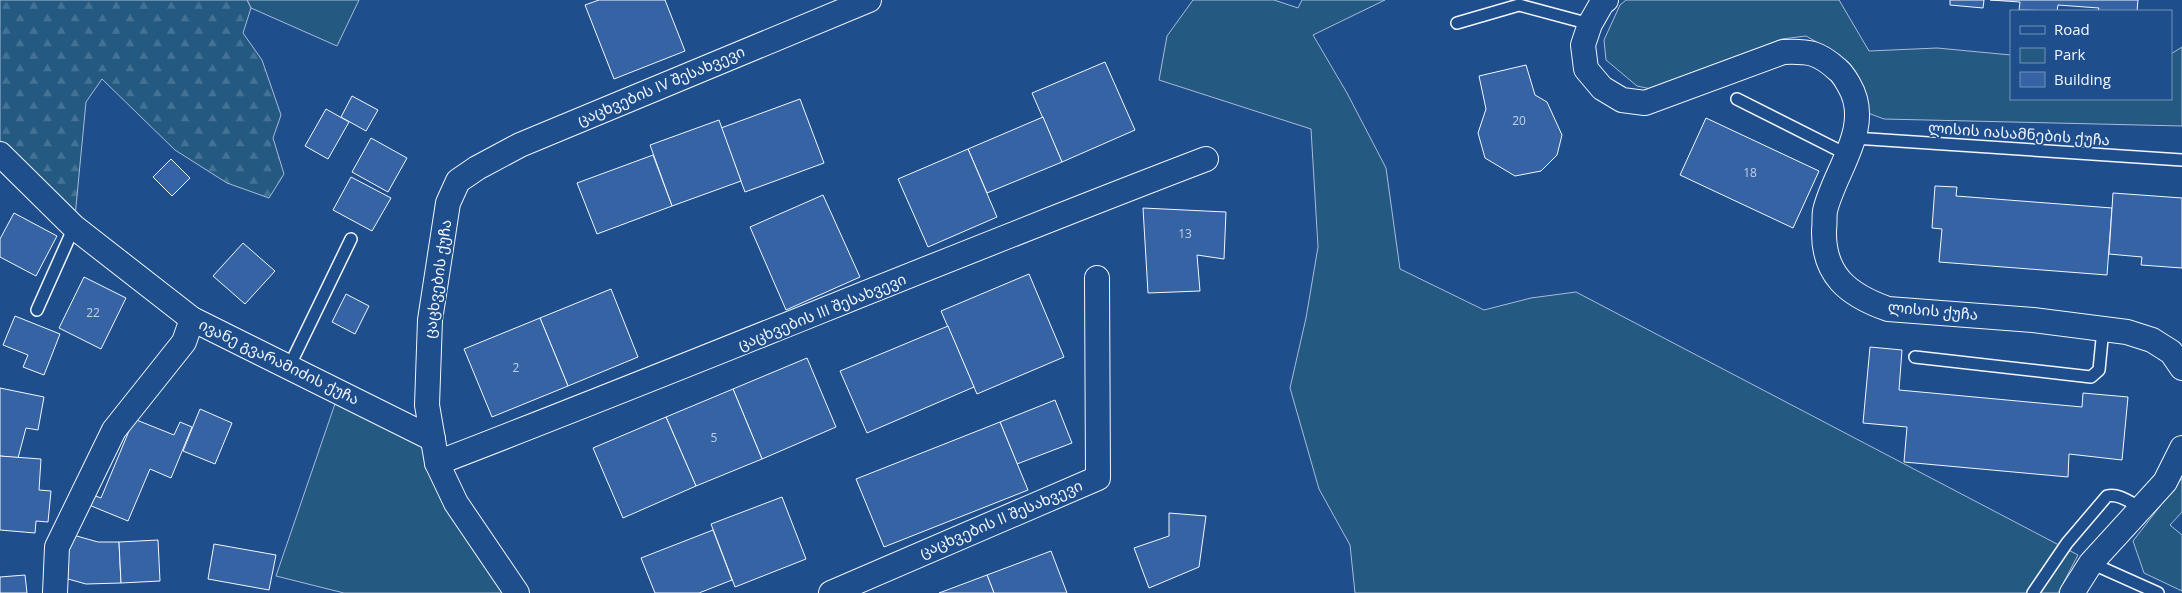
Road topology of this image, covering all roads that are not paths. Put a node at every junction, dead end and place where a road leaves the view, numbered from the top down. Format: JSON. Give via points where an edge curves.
{"nodes":[{"id":1,"x":869,"y":0,"type":"edge"},
{"id":2,"x":1606,"y":0,"type":"edge"},
{"id":3,"x":1457,"y":23,"type":"dead end"},
{"id":4,"x":1590,"y":24,"type":"junction"},
{"id":5,"x":1737,"y":98,"type":"dead end"},
{"id":6,"x":1851,"y":146,"type":"junction"},
{"id":7,"x":0,"y":154,"type":"edge"},
{"id":8,"x":1206,"y":159,"type":"dead end"},
{"id":9,"x":2182,"y":160,"type":"edge"},
{"id":10,"x":458,"y":181,"type":"joint"},
{"id":11,"x":74,"y":227,"type":"junction"},
{"id":12,"x":351,"y":239,"type":"dead end"},
{"id":13,"x":1097,"y":278,"type":"dead end"},
{"id":14,"x":36,"y":310,"type":"dead end"},
{"id":15,"x":192,"y":319,"type":"junction"},
{"id":16,"x":2103,"y":329,"type":"junction"},
{"id":17,"x":1915,"y":357,"type":"dead end"},
{"id":18,"x":289,"y":367,"type":"junction"},
{"id":19,"x":2182,"y":368,"type":"edge"},
{"id":20,"x":433,"y":439,"type":"junction"},
{"id":21,"x":2182,"y":448,"type":"edge"},
{"id":22,"x":437,"y":463,"type":"junction"},
{"id":23,"x":2141,"y":508,"type":"junction"},
{"id":24,"x":2091,"y":563,"type":"junction"},
{"id":25,"x":55,"y":593,"type":"edge"},
{"id":26,"x":517,"y":593,"type":"edge"},
{"id":27,"x":831,"y":593,"type":"edge"},
{"id":28,"x":2033,"y":593,"type":"edge"},
{"id":29,"x":2072,"y":593,"type":"edge"},
{"id":30,"x":2158,"y":593,"type":"edge"}],
"edges":[{"from":1,"to":10,"type":"street","name":"ცაცხვების IV შესახვევი","via":[[520,145]]},
{"from":2,"to":4,"type":"street","name":"ლისის ქუჩა"},
{"from":3,"to":4,"type":"lane","via":[[1519,4]]},
{"from":4,"to":6,"type":"street","name":"ლისის ქუჩა","via":[[1583,45],[1586,69],[1602,88],[1622,100],[1645,103],[1783,52],[1805,51],[1824,58],[1841,72],[1855,96],[1857,116]]},
{"from":5,"to":6,"type":"lane"},
{"from":6,"to":9,"type":"lane","name":"ლისის იასამნების ქუჩა"},
{"from":6,"to":16,"type":"street","name":"ლისის ქუჩა","via":[[1825,212],[1824,242],[1830,267],[1846,288],[1865,301],[1888,309]]},
{"from":7,"to":11,"type":"street","name":"ივანე გვარამიძის ქუჩა"},
{"from":8,"to":22,"type":"street","name":"ცაცხვების III შესახვევი"},
{"from":10,"to":20,"type":"street","name":"ცაცხვების ქუჩა","via":[[448,203],[430,320],[427,405]]},
{"from":11,"to":14,"type":"lane"},
{"from":11,"to":15,"type":"street","name":"ივანე გვარამიძის ქუჩა"},
{"from":12,"to":18,"type":"lane"},
{"from":13,"to":27,"type":"street","name":"ცაცხვების II შესახვევი","via":[[1098,478]]},
{"from":15,"to":18,"type":"street","name":"ივანე გვარამიძის ქუჩა"},
{"from":15,"to":25,"type":"street","via":[[184,342],[114,430],[57,547]]},
{"from":16,"to":17,"type":"lane","via":[[2099,370],[2091,377]]},
{"from":16,"to":19,"type":"street","name":"ლისის ქუჩა","via":[[2152,340],[2171,352]]},
{"from":18,"to":20,"type":"street","name":"ივანე გვარამიძის ქუჩა"},
{"from":20,"to":22,"type":"street"},
{"from":21,"to":23,"type":"street","via":[[2165,482]]},
{"from":22,"to":26,"type":"street","via":[[456,504]]},
{"from":23,"to":24,"type":"street"},
{"from":23,"to":28,"type":"lane","via":[[2121,497],[2107,496],[2067,544]]},
{"from":24,"to":29,"type":"street"},
{"from":24,"to":30,"type":"lane"}]}
